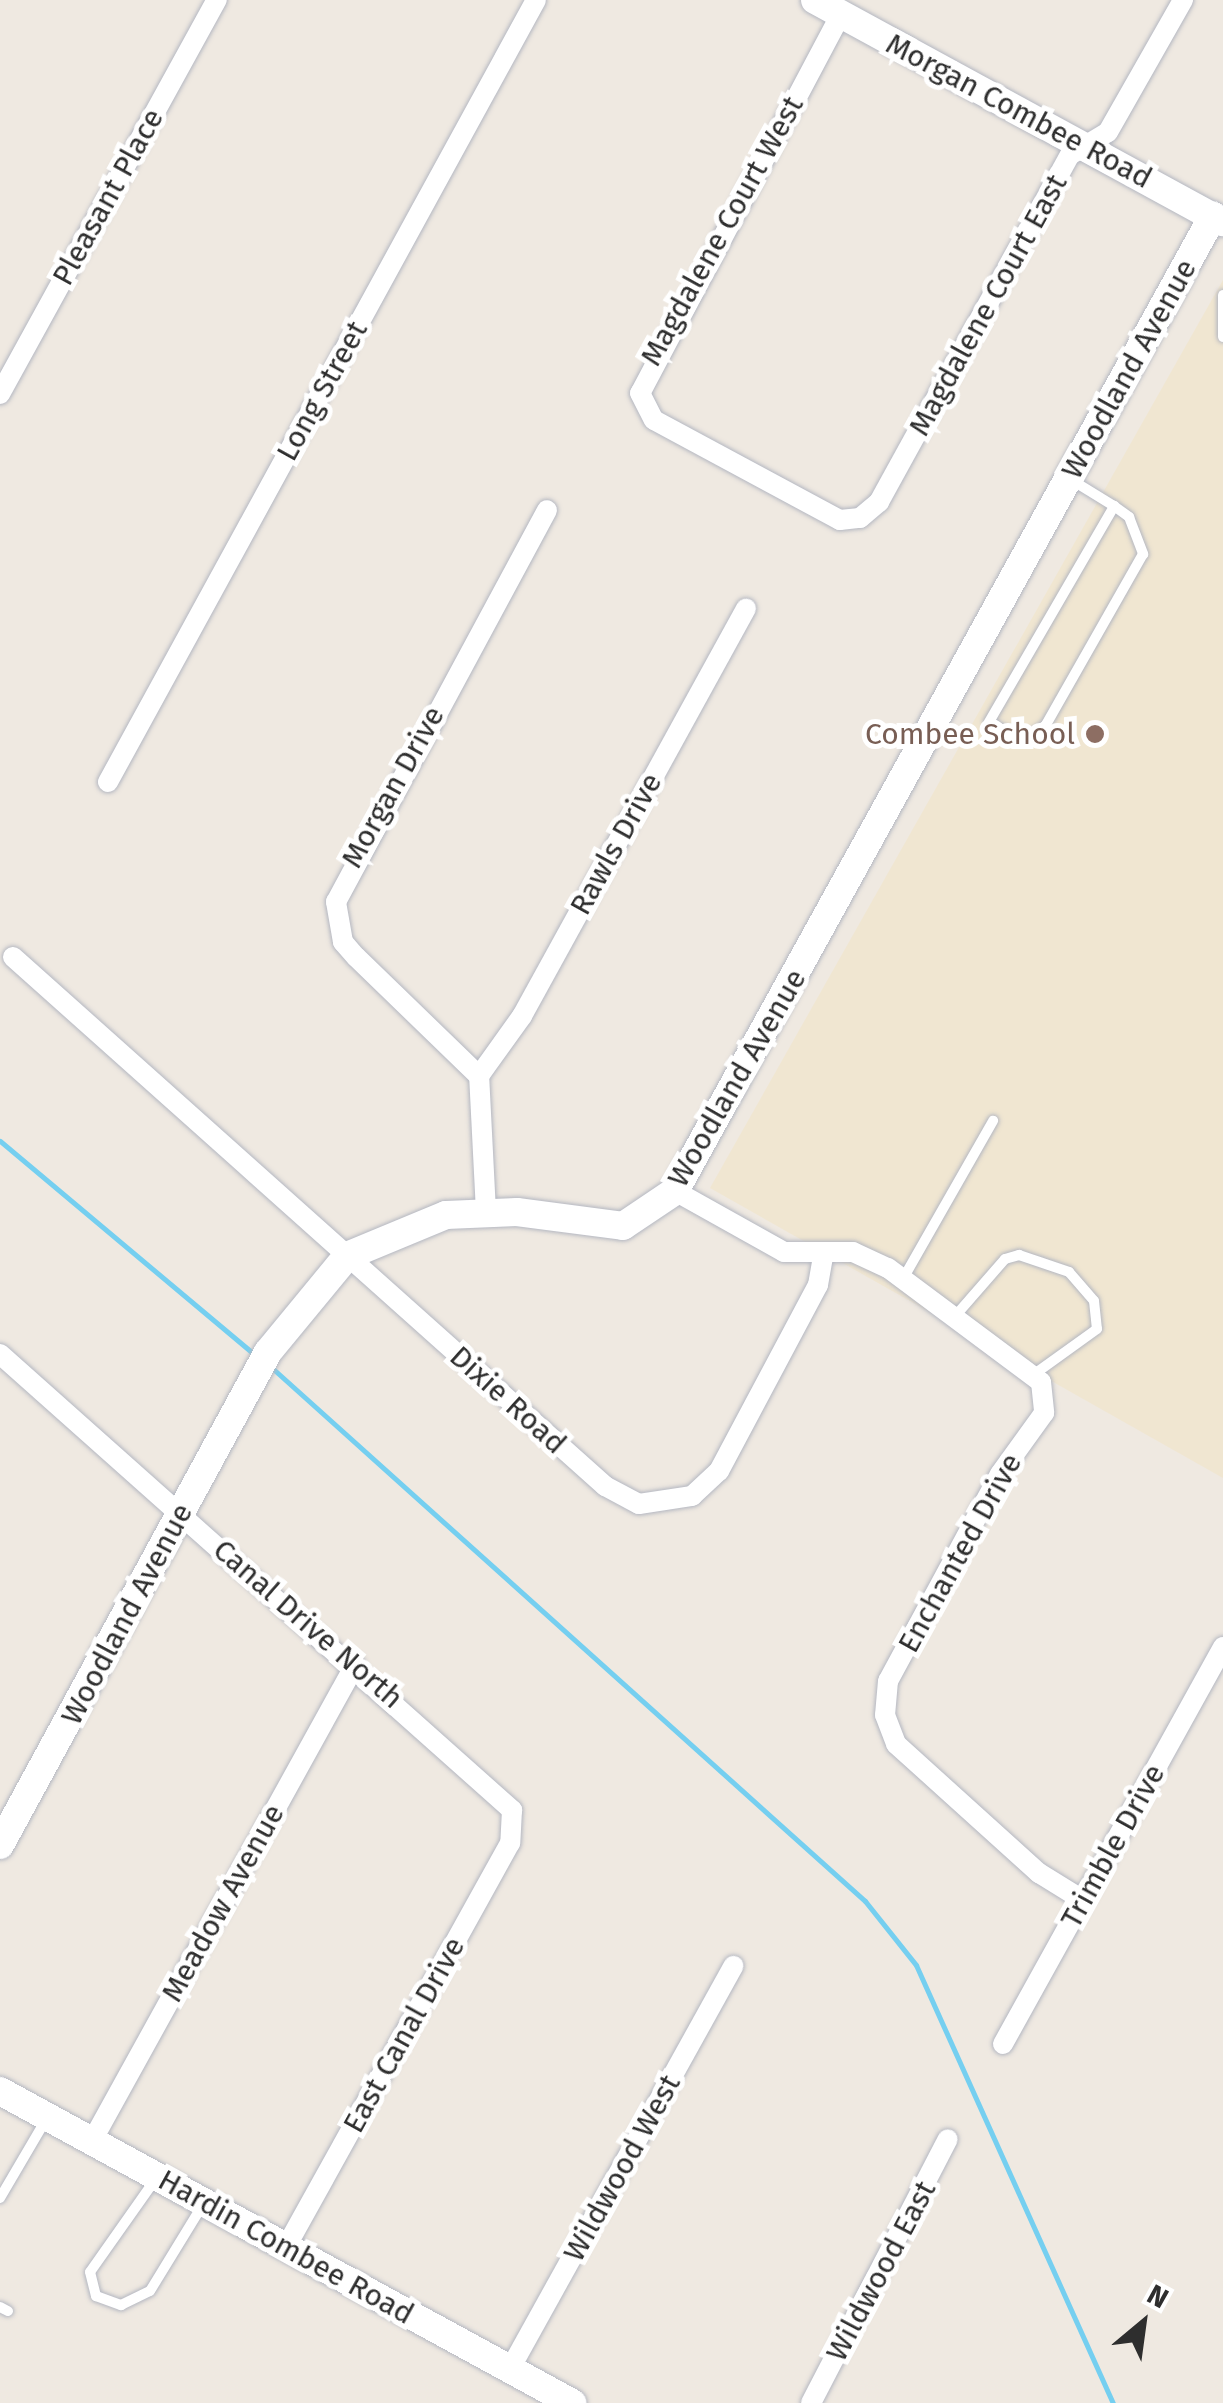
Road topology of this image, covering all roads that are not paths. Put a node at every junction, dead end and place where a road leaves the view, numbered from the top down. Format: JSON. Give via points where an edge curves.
{"nodes":[{"id":1,"x":217,"y":0,"type":"edge"},
{"id":2,"x":536,"y":0,"type":"edge"},
{"id":3,"x":815,"y":0,"type":"edge"},
{"id":4,"x":1182,"y":0,"type":"edge"},
{"id":5,"x":841,"y":14,"type":"junction"},
{"id":6,"x":1086,"y":147,"type":"junction"},
{"id":7,"x":1218,"y":219,"type":"edge"},
{"id":8,"x":1223,"y":295,"type":"edge"},
{"id":9,"x":1223,"y":337,"type":"edge"},
{"id":10,"x":0,"y":394,"type":"edge"},
{"id":11,"x":897,"y":471,"type":"joint"},
{"id":12,"x":1069,"y":478,"type":"junction"},
{"id":13,"x":1114,"y":506,"type":"junction"},
{"id":14,"x":547,"y":510,"type":"dead end"},
{"id":15,"x":746,"y":608,"type":"dead end"},
{"id":16,"x":108,"y":782,"type":"dead end"},
{"id":17,"x":13,"y":957,"type":"dead end"},
{"id":18,"x":479,"y":1076,"type":"junction"},
{"id":19,"x":993,"y":1121,"type":"dead end"},
{"id":20,"x":675,"y":1191,"type":"junction"},
{"id":21,"x":486,"y":1212,"type":"junction"},
{"id":22,"x":347,"y":1256,"type":"junction"},
{"id":23,"x":823,"y":1256,"type":"junction"},
{"id":24,"x":904,"y":1277,"type":"junction"},
{"id":25,"x":958,"y":1314,"type":"junction"},
{"id":26,"x":5,"y":1358,"type":"edge"},
{"id":27,"x":1032,"y":1375,"type":"junction"},
{"id":28,"x":0,"y":1382,"type":"edge"},
{"id":29,"x":182,"y":1512,"type":"junction"},
{"id":30,"x":1223,"y":1647,"type":"edge"},
{"id":31,"x":356,"y":1665,"type":"junction"},
{"id":32,"x":513,"y":1822,"type":"joint"},
{"id":33,"x":2,"y":1836,"type":"edge"},
{"id":34,"x":1081,"y":1899,"type":"junction"},
{"id":35,"x":734,"y":1966,"type":"dead end"},
{"id":36,"x":1003,"y":2044,"type":"dead end"},
{"id":37,"x":0,"y":2091,"type":"edge"},
{"id":38,"x":47,"y":2117,"type":"junction"},
{"id":39,"x":948,"y":2139,"type":"dead end"},
{"id":40,"x":92,"y":2141,"type":"junction"},
{"id":41,"x":158,"y":2176,"type":"junction"},
{"id":42,"x":0,"y":2198,"type":"edge"},
{"id":43,"x":204,"y":2202,"type":"junction"},
{"id":44,"x":288,"y":2246,"type":"junction"},
{"id":45,"x":510,"y":2369,"type":"junction"},
{"id":46,"x":572,"y":2403,"type":"edge"},
{"id":47,"x":811,"y":2403,"type":"edge"}],
"edges":[{"from":1,"to":10,"type":"street","name":"Pleasant Place"},
{"from":2,"to":16,"type":"street","name":"Long Street"},
{"from":3,"to":5,"type":"street","name":"Morgan Combee Road"},
{"from":4,"to":6,"type":"street","name":"Magdalene Court East","via":[[1108,132]]},
{"from":5,"to":6,"type":"street","name":"Morgan Combee Road"},
{"from":5,"to":11,"type":"street","name":"Magdalene Court West","via":[[642,378],[643,407],[654,420],[840,520],[872,511]]},
{"from":6,"to":7,"type":"street","name":"Morgan Combee Road"},
{"from":6,"to":11,"type":"street","name":"Magdalene Court East","via":[[1070,155]]},
{"from":7,"to":12,"type":"street","name":"Woodland Avenue"},
{"from":8,"to":9,"type":"lane"},
{"from":12,"to":13,"type":"lane"},
{"from":12,"to":20,"type":"street","name":"Woodland Avenue"},
{"from":13,"to":13,"type":"lane","via":[[988,722],[1020,738],[1054,714],[1143,554],[1138,528]]},
{"from":14,"to":18,"type":"street","name":"Morgan Drive","via":[[336,902],[343,942],[356,958]]},
{"from":15,"to":18,"type":"street","name":"Rawls Drive","via":[[522,1016]]},
{"from":17,"to":22,"type":"street","name":"Dixie Road"},
{"from":18,"to":21,"type":"street"},
{"from":19,"to":24,"type":"lane"},
{"from":20,"to":21,"type":"street","name":"Woodland Avenue","via":[[640,1217],[606,1228]]},
{"from":20,"to":23,"type":"street","via":[[784,1252]]},
{"from":21,"to":22,"type":"street","name":"Woodland Avenue","via":[[426,1220]]},
{"from":22,"to":23,"type":"street","name":"Dixie Road","via":[[604,1486],[657,1506],[692,1496],[719,1471],[818,1285]]},
{"from":22,"to":29,"type":"street","name":"Woodland Avenue","via":[[263,1361]]},
{"from":23,"to":24,"type":"street","via":[[853,1252]]},
{"from":24,"to":25,"type":"street"},
{"from":25,"to":27,"type":"street"},
{"from":25,"to":27,"type":"lane","via":[[1006,1259],[1019,1255],[1069,1272],[1094,1301],[1097,1328]]},
{"from":26,"to":28,"type":"street"},
{"from":26,"to":29,"type":"street","name":"Canal Drive North"},
{"from":27,"to":34,"type":"street","name":"Enchanted Drive","via":[[1044,1413],[1000,1474],[888,1682],[885,1715],[896,1744],[1039,1873]]},
{"from":29,"to":31,"type":"street","name":"Canal Drive North"},
{"from":29,"to":33,"type":"street","name":"Woodland Avenue"},
{"from":30,"to":34,"type":"street","name":"Trimble Drive"},
{"from":31,"to":32,"type":"street","name":"Canal Drive North","via":[[496,1788]]},
{"from":31,"to":40,"type":"street","name":"Meadow Avenue"},
{"from":32,"to":44,"type":"street","name":"East Canal Drive","via":[[510,1842]]},
{"from":34,"to":36,"type":"street","name":"Trimble Drive"},
{"from":35,"to":45,"type":"street","name":"Wildwood West"},
{"from":37,"to":38,"type":"street","name":"Hardin Combee Road"},
{"from":38,"to":40,"type":"street","name":"Hardin Combee Road"},
{"from":38,"to":42,"type":"lane"},
{"from":39,"to":47,"type":"street","name":"Wildwood East"},
{"from":40,"to":41,"type":"street","name":"Hardin Combee Road"},
{"from":41,"to":43,"type":"street","name":"Hardin Combee Road"},
{"from":41,"to":43,"type":"lane","via":[[90,2272],[96,2296],[121,2305],[150,2291]]},
{"from":43,"to":44,"type":"street","name":"Hardin Combee Road"},
{"from":44,"to":45,"type":"street","name":"Hardin Combee Road"},
{"from":45,"to":46,"type":"street","name":"Hardin Combee Road"}]}
